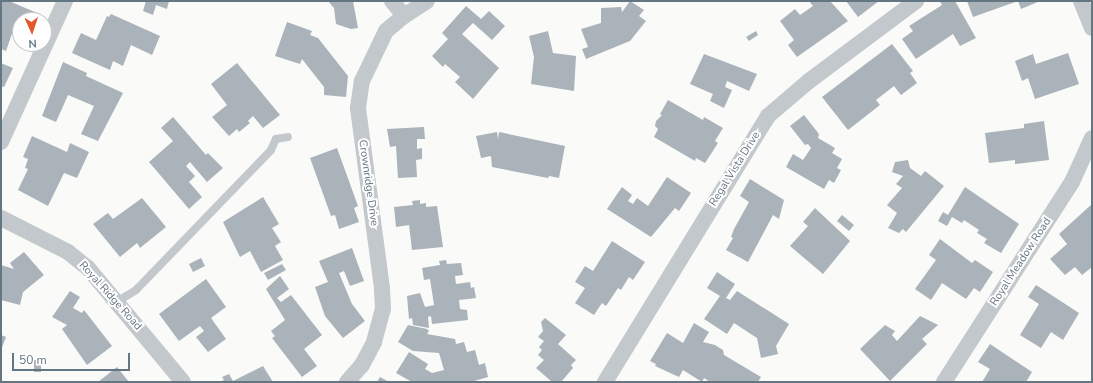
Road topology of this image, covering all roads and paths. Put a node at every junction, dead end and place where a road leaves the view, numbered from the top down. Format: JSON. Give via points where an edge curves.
{"nodes":[{"id":1,"x":65,"y":1,"type":"edge"},
{"id":2,"x":392,"y":1,"type":"edge"},
{"id":3,"x":427,"y":1,"type":"edge"},
{"id":4,"x":916,"y":1,"type":"edge"},
{"id":5,"x":1081,"y":1,"type":"edge"},
{"id":6,"x":404,"y":16,"type":"junction"},
{"id":7,"x":1092,"y":28,"type":"edge"},
{"id":8,"x":288,"y":137,"type":"dead end"},
{"id":9,"x":1092,"y":138,"type":"edge"},
{"id":10,"x":1,"y":142,"type":"edge"},
{"id":11,"x":1,"y":218,"type":"edge"},
{"id":12,"x":118,"y":301,"type":"junction"},
{"id":13,"x":183,"y":382,"type":"edge"},
{"id":14,"x":347,"y":382,"type":"edge"},
{"id":15,"x":604,"y":382,"type":"edge"},
{"id":16,"x":944,"y":382,"type":"edge"}],
"edges":[{"from":1,"to":10,"type":"street"},
{"from":2,"to":6,"type":"street"},
{"from":3,"to":6,"type":"street","name":"Crownridge Drive"},
{"from":4,"to":15,"type":"street","name":"Regal Vista Drive","via":[[809,81],[768,116]]},
{"from":5,"to":7,"type":"street"},
{"from":6,"to":14,"type":"street","name":"Crownridge Drive","via":[[386,31],[362,81],[358,108],[383,309],[374,342],[362,365]]},
{"from":8,"to":12,"type":"lane","via":[[276,139],[270,150],[136,290]]},
{"from":9,"to":16,"type":"street","name":"Royal Meadow Road","via":[[1072,182]]},
{"from":11,"to":12,"type":"street","name":"Royal Ridge Road","via":[[68,252],[88,268]]},
{"from":12,"to":13,"type":"street","name":"Royal Ridge Road"}]}
